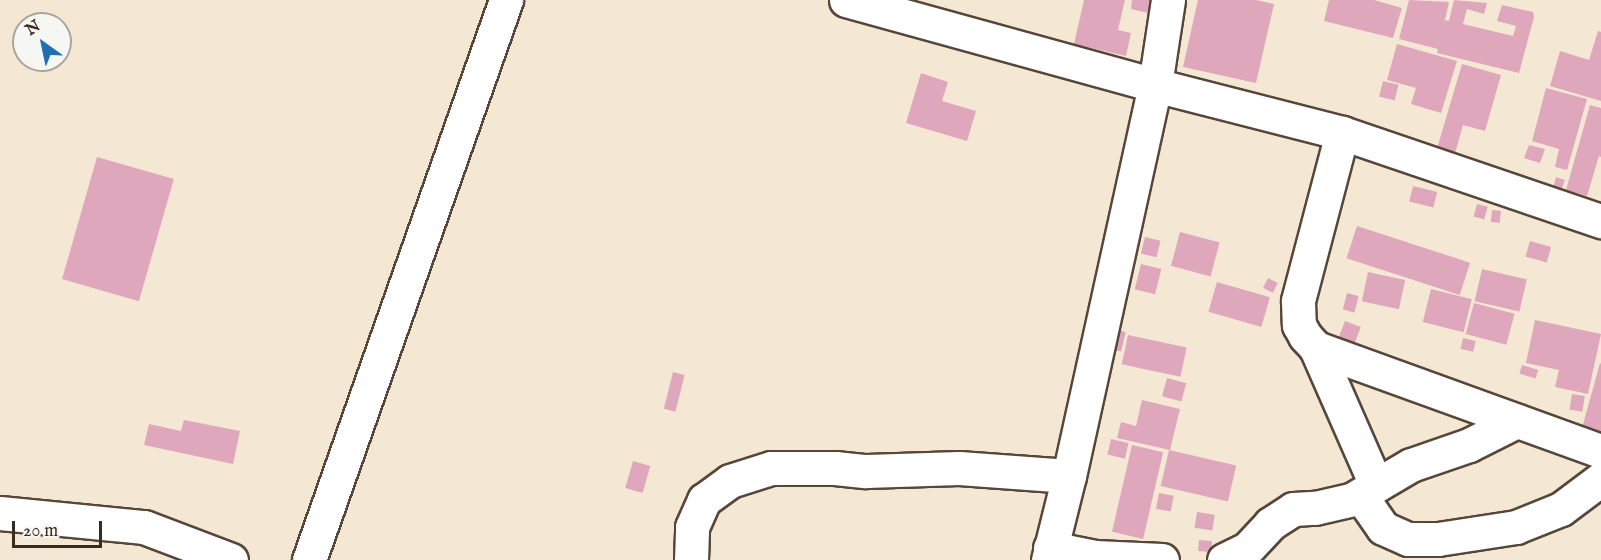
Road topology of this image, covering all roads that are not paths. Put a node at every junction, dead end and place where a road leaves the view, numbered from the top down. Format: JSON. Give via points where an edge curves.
{"nodes":[{"id":1,"x":506,"y":0,"type":"edge"},
{"id":2,"x":846,"y":0,"type":"edge"},
{"id":3,"x":1168,"y":0,"type":"edge"},
{"id":4,"x":1155,"y":85,"type":"junction"},
{"id":5,"x":1342,"y":133,"type":"junction"},
{"id":6,"x":1601,"y":221,"type":"edge"},
{"id":7,"x":1316,"y":348,"type":"junction"},
{"id":8,"x":1517,"y":421,"type":"junction"},
{"id":9,"x":1601,"y":450,"type":"edge"},
{"id":10,"x":1069,"y":476,"type":"junction"},
{"id":11,"x":1601,"y":480,"type":"edge"},
{"id":12,"x":1368,"y":490,"type":"junction"},
{"id":13,"x":0,"y":513,"type":"edge"},
{"id":14,"x":1425,"y":549,"type":"edge"},
{"id":15,"x":1049,"y":554,"type":"edge"},
{"id":16,"x":213,"y":557,"type":"edge"},
{"id":17,"x":309,"y":560,"type":"edge"},
{"id":18,"x":691,"y":560,"type":"edge"},
{"id":19,"x":1162,"y":560,"type":"edge"},
{"id":20,"x":1224,"y":560,"type":"edge"}],
"edges":[{"from":1,"to":17,"type":"street"},
{"from":2,"to":4,"type":"street"},
{"from":3,"to":4,"type":"street"},
{"from":4,"to":5,"type":"street"},
{"from":4,"to":10,"type":"street"},
{"from":5,"to":6,"type":"street"},
{"from":5,"to":7,"type":"street","via":[[1298,300],[1299,325]]},
{"from":7,"to":8,"type":"street"},
{"from":7,"to":12,"type":"street"},
{"from":8,"to":9,"type":"street"},
{"from":8,"to":12,"type":"street","via":[[1468,445],[1411,465]]},
{"from":10,"to":15,"type":"street"},
{"from":10,"to":18,"type":"street","via":[[959,468],[771,468],[730,481],[704,500],[692,526]]},
{"from":11,"to":14,"type":"street","via":[[1561,509],[1516,527]]},
{"from":12,"to":14,"type":"street","via":[[1383,528]]},
{"from":12,"to":20,"type":"street","via":[[1315,508],[1293,509],[1269,524],[1247,549]]},
{"from":13,"to":16,"type":"street","via":[[144,527]]},
{"from":15,"to":19,"type":"street"}]}
